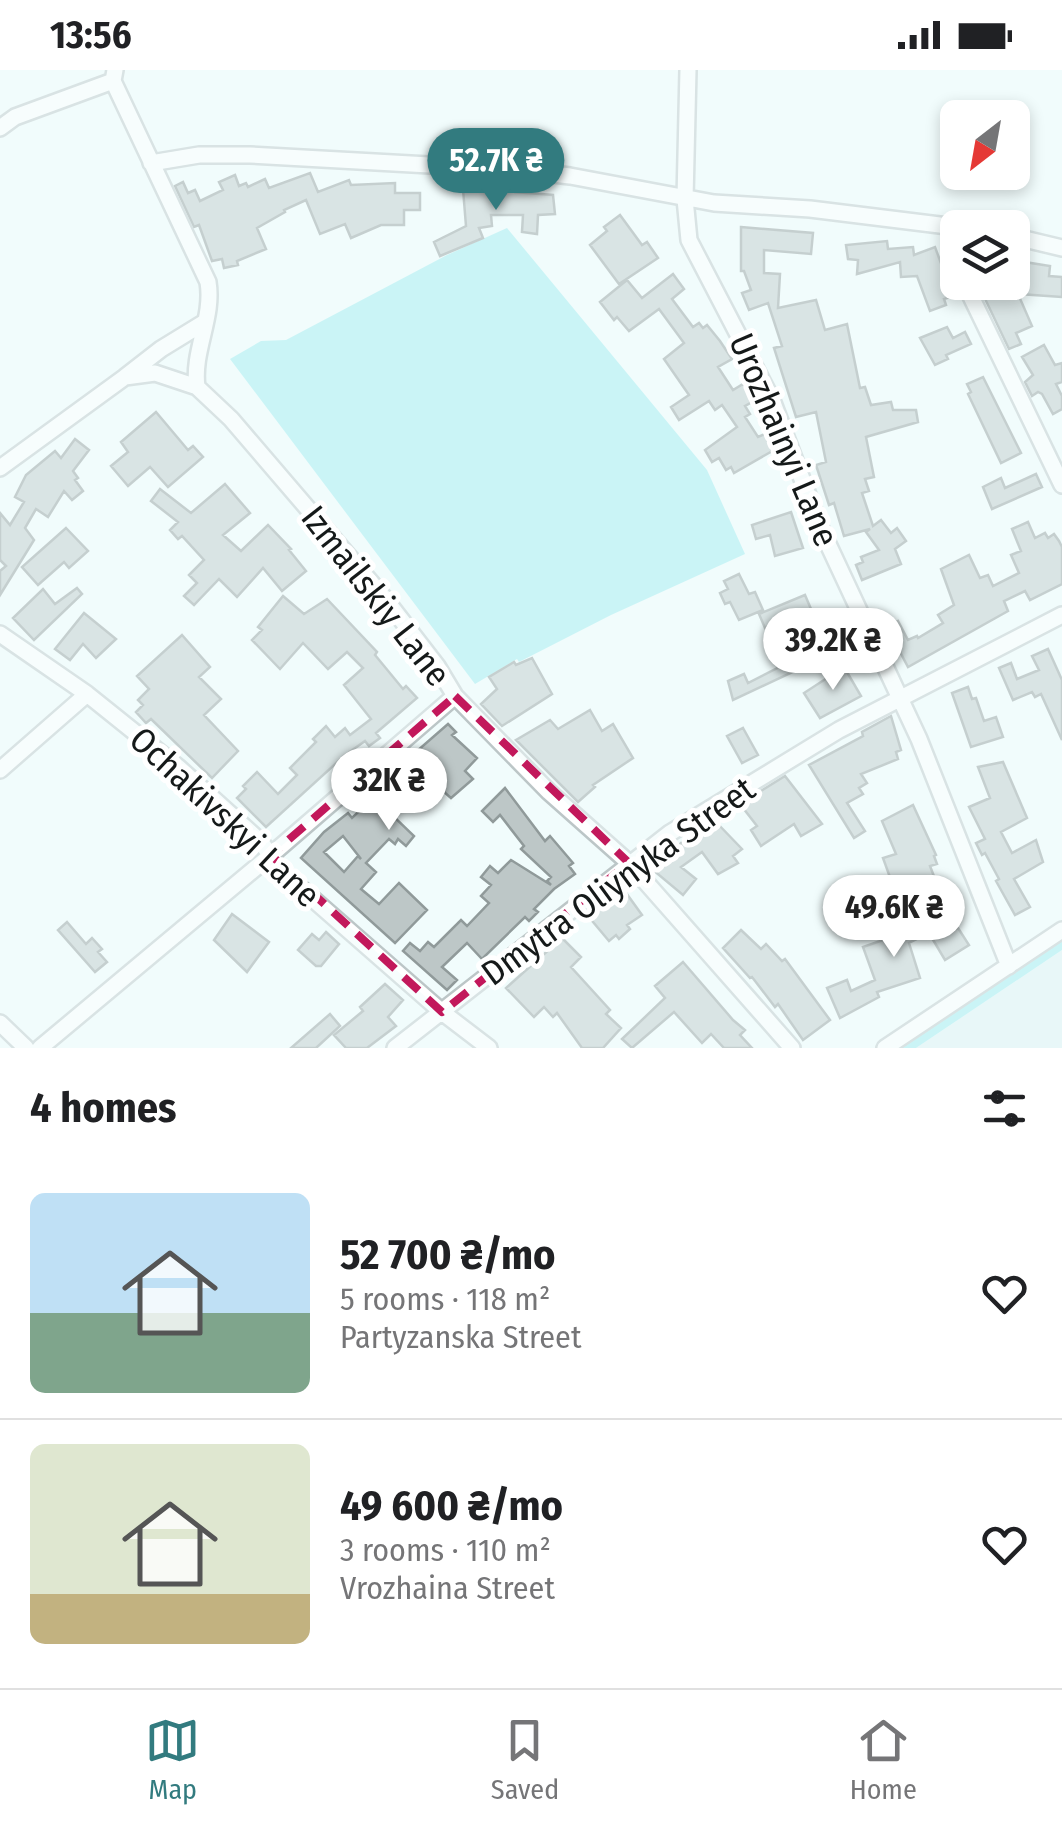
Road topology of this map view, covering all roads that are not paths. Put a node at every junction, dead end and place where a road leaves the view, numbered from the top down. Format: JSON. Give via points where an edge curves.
{"nodes":[{"id":1,"x":688,"y":70,"type":"edge"},
{"id":2,"x":114,"y":75,"type":"edge"},
{"id":3,"x":0,"y":128,"type":"edge"},
{"id":4,"x":151,"y":163,"type":"junction"},
{"id":5,"x":685,"y":199,"type":"junction"},
{"id":6,"x":940,"y":224,"type":"edge"},
{"id":7,"x":1030,"y":240,"type":"edge"},
{"id":8,"x":1062,"y":248,"type":"edge"},
{"id":9,"x":973,"y":300,"type":"edge"},
{"id":10,"x":205,"y":322,"type":"junction"},
{"id":11,"x":126,"y":376,"type":"junction"},
{"id":12,"x":196,"y":387,"type":"junction"},
{"id":13,"x":0,"y":468,"type":"edge"},
{"id":14,"x":1062,"y":485,"type":"edge"},
{"id":15,"x":1062,"y":615,"type":"edge"},
{"id":16,"x":0,"y":634,"type":"edge"},
{"id":17,"x":86,"y":694,"type":"junction"},
{"id":18,"x":455,"y":696,"type":"junction"},
{"id":19,"x":900,"y":698,"type":"junction"},
{"id":20,"x":0,"y":770,"type":"edge"},
{"id":21,"x":271,"y":856,"type":"junction"},
{"id":22,"x":629,"y":863,"type":"junction"},
{"id":23,"x":1062,"y":930,"type":"edge"},
{"id":24,"x":1009,"y":966,"type":"junction"},
{"id":25,"x":442,"y":1012,"type":"junction"},
{"id":26,"x":0,"y":1023,"type":"edge"},
{"id":27,"x":26,"y":1048,"type":"edge"},
{"id":28,"x":40,"y":1048,"type":"edge"},
{"id":29,"x":395,"y":1048,"type":"edge"},
{"id":30,"x":490,"y":1048,"type":"edge"},
{"id":31,"x":792,"y":1048,"type":"edge"},
{"id":32,"x":885,"y":1048,"type":"edge"}],
"edges":[{"from":1,"to":5,"type":"street","name":"Urozhainyi Lane"},
{"from":2,"to":3,"type":"street"},
{"from":2,"to":4,"type":"street"},
{"from":4,"to":5,"type":"street","via":[[250,155],[518,170]]},
{"from":4,"to":10,"type":"street","via":[[208,282]]},
{"from":5,"to":6,"type":"street"},
{"from":5,"to":19,"type":"street","name":"Urozhainyi Lane","via":[[696,257],[748,348]]},
{"from":7,"to":8,"type":"street"},
{"from":9,"to":14,"type":"street"},
{"from":10,"to":11,"type":"street"},
{"from":10,"to":12,"type":"street"},
{"from":11,"to":12,"type":"street","via":[[155,374]]},
{"from":11,"to":13,"type":"street"},
{"from":12,"to":18,"type":"street","name":"Izmailskiy Lane","via":[[231,418],[386,600]]},
{"from":15,"to":19,"type":"street","name":"Dmytra Oliynyka Street"},
{"from":16,"to":17,"type":"street","name":"Ochakivskyi Lane"},
{"from":17,"to":20,"type":"street"},
{"from":17,"to":21,"type":"street","name":"Ochakivskyi Lane","via":[[178,767]]},
{"from":18,"to":21,"type":"street"},
{"from":18,"to":22,"type":"street","name":"Izmailskiy Lane"},
{"from":19,"to":22,"type":"street","name":"Dmytra Oliynyka Street","via":[[770,769]]},
{"from":19,"to":24,"type":"street","name":"Urozhainyi Lane"},
{"from":21,"to":25,"type":"street","name":"Ochakivskyi Lane"},
{"from":21,"to":28,"type":"street"},
{"from":22,"to":25,"type":"street","name":"Dmytra Oliynyka Street"},
{"from":22,"to":31,"type":"street","name":"Izmailskiy Lane"},
{"from":23,"to":24,"type":"street"},
{"from":24,"to":32,"type":"street"},
{"from":25,"to":29,"type":"street","name":"Dmytra Oliynyka Street"},
{"from":25,"to":30,"type":"street","name":"Ochakivskyi Lane"},
{"from":26,"to":27,"type":"street"}]}
